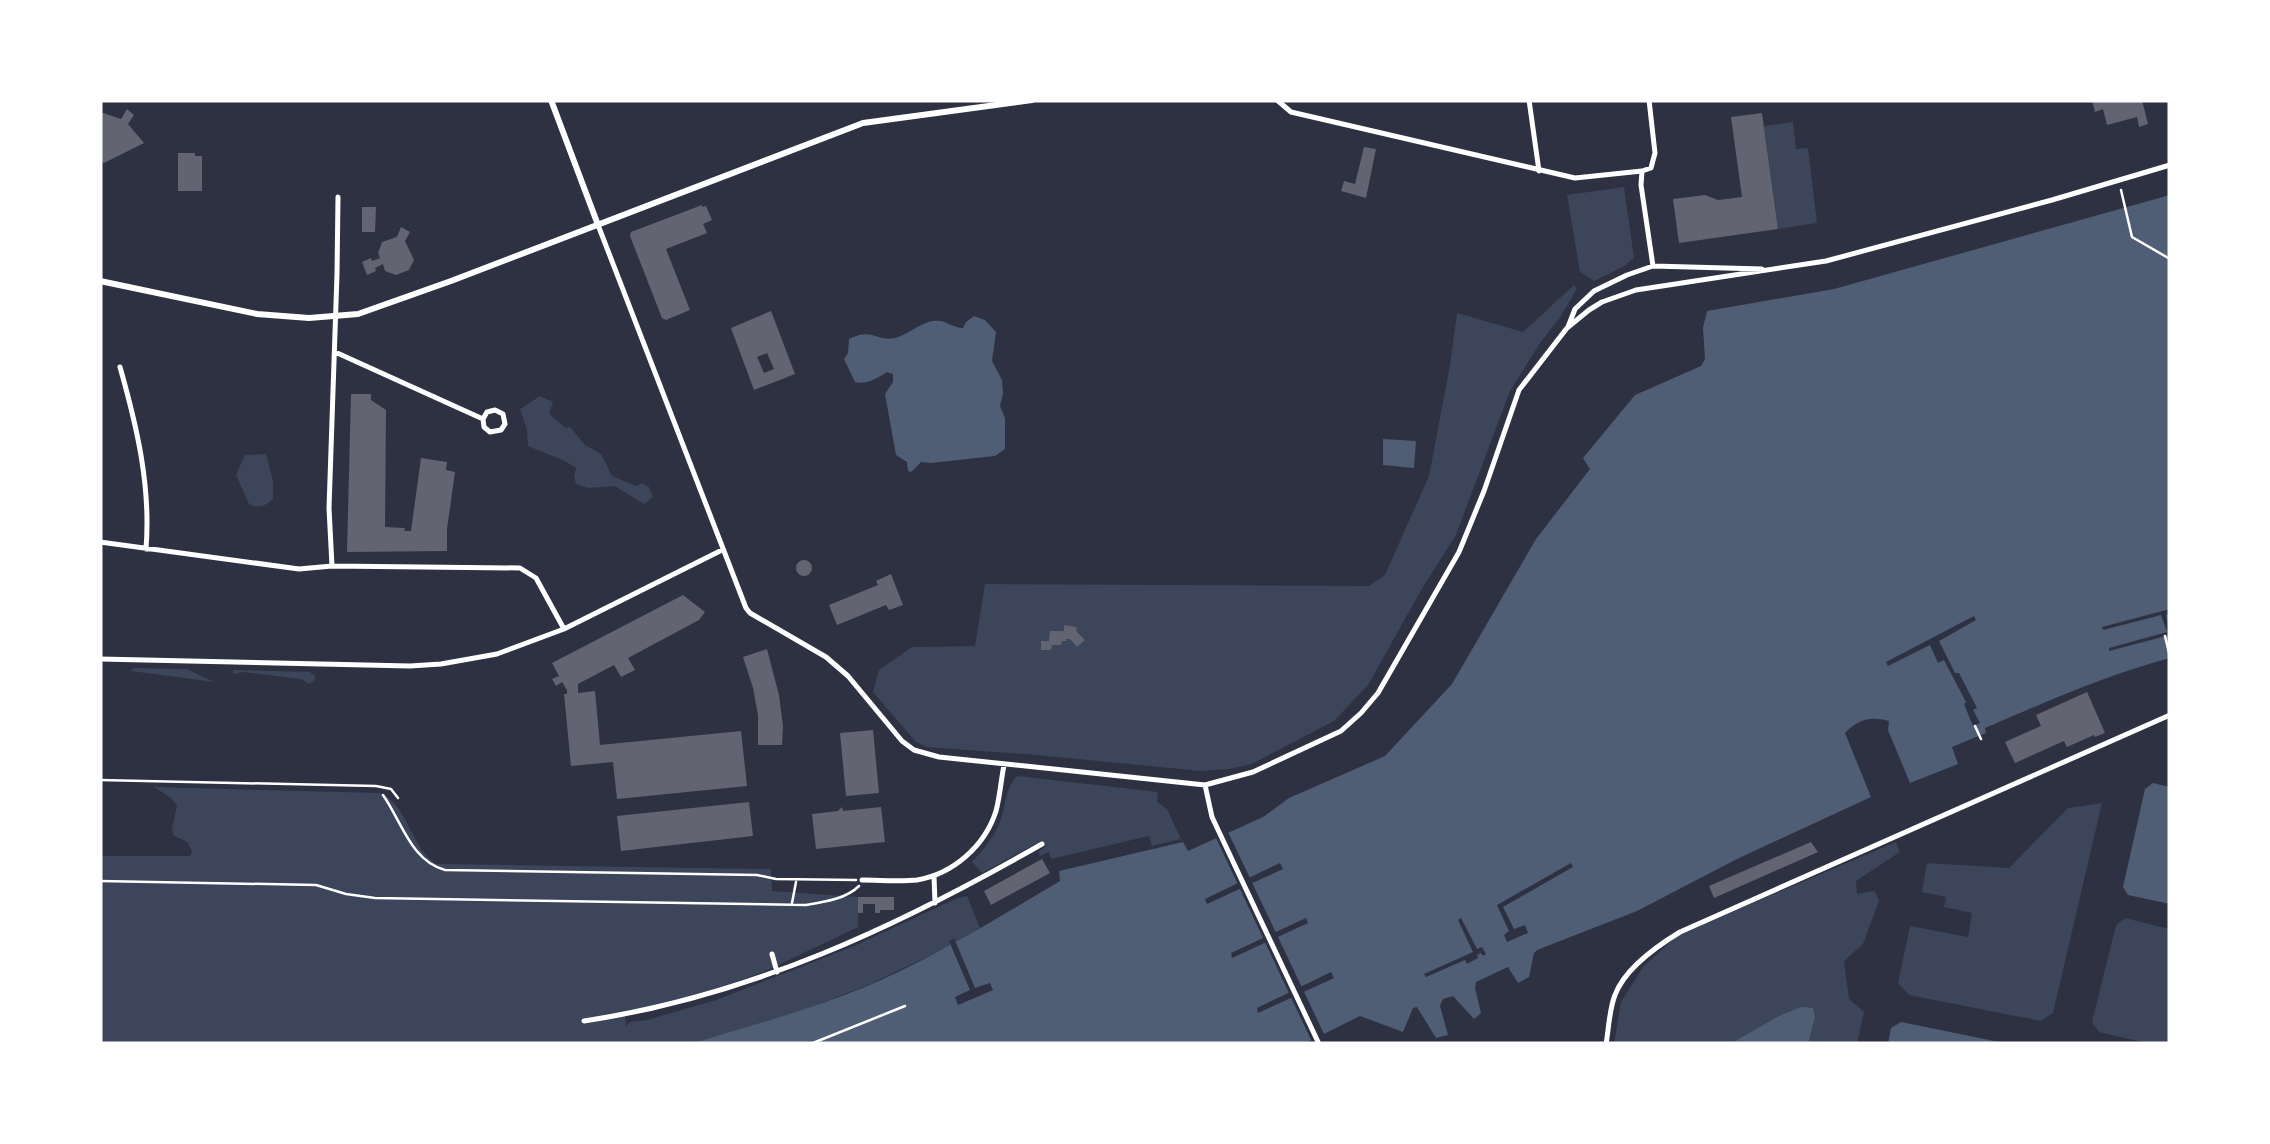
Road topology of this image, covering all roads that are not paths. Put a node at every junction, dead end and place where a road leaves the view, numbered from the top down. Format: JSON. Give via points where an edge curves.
{"nodes":[{"id":1,"x":552,"y":100,"type":"edge"},
{"id":2,"x":1032,"y":100,"type":"edge"},
{"id":3,"x":1277,"y":100,"type":"edge"},
{"id":4,"x":1530,"y":100,"type":"edge"},
{"id":5,"x":1649,"y":100,"type":"edge"},
{"id":6,"x":2170,"y":165,"type":"edge"},
{"id":7,"x":1539,"y":170,"type":"junction"},
{"id":8,"x":1642,"y":171,"type":"junction"},
{"id":9,"x":338,"y":198,"type":"dead end"},
{"id":10,"x":598,"y":225,"type":"junction"},
{"id":11,"x":1652,"y":266,"type":"junction"},
{"id":12,"x":1775,"y":270,"type":"junction"},
{"id":13,"x":100,"y":281,"type":"edge"},
{"id":14,"x":335,"y":317,"type":"junction"},
{"id":15,"x":1568,"y":328,"type":"junction"},
{"id":16,"x":335,"y":352,"type":"junction"},
{"id":17,"x":120,"y":367,"type":"dead end"},
{"id":18,"x":483,"y":419,"type":"junction"},
{"id":19,"x":100,"y":542,"type":"edge"},
{"id":20,"x":146,"y":549,"type":"junction"},
{"id":21,"x":722,"y":550,"type":"junction"},
{"id":22,"x":332,"y":566,"type":"junction"},
{"id":23,"x":564,"y":629,"type":"junction"},
{"id":24,"x":100,"y":659,"type":"edge"},
{"id":25,"x":2170,"y":715,"type":"edge"},
{"id":26,"x":1004,"y":765,"type":"junction"},
{"id":27,"x":100,"y":780,"type":"edge"},
{"id":28,"x":1205,"y":785,"type":"junction"},
{"id":29,"x":398,"y":798,"type":"dead end"},
{"id":30,"x":1042,"y":844,"type":"dead end"},
{"id":31,"x":934,"y":876,"type":"junction"},
{"id":32,"x":862,"y":880,"type":"road end"},
{"id":33,"x":935,"y":903,"type":"junction"},
{"id":34,"x":772,"y":954,"type":"dead end"},
{"id":35,"x":777,"y":972,"type":"junction"},
{"id":36,"x":584,"y":1021,"type":"dead end"},
{"id":37,"x":1318,"y":1042,"type":"edge"},
{"id":38,"x":1606,"y":1044,"type":"edge"}],
"edges":[{"from":1,"to":10,"type":"street"},
{"from":2,"to":10,"type":"street","via":[[864,123]]},
{"from":3,"to":7,"type":"street","via":[[1290,112]]},
{"from":4,"to":7,"type":"street"},
{"from":5,"to":8,"type":"street","via":[[1655,158]]},
{"from":6,"to":12,"type":"street"},
{"from":7,"to":8,"type":"street","via":[[1574,178]]},
{"from":8,"to":11,"type":"street"},
{"from":9,"to":14,"type":"street"},
{"from":10,"to":14,"type":"street","via":[[384,306]]},
{"from":10,"to":21,"type":"street"},
{"from":11,"to":12,"type":"street"},
{"from":11,"to":15,"type":"street","via":[[1594,292],[1574,309]]},
{"from":12,"to":15,"type":"street","via":[[1636,290],[1602,302]]},
{"from":13,"to":14,"type":"street","via":[[242,312]]},
{"from":14,"to":16,"type":"street"},
{"from":15,"to":28,"type":"street","via":[[1519,390],[1459,552],[1378,693],[1341,731],[1253,772]]},
{"from":16,"to":18,"type":"street"},
{"from":16,"to":22,"type":"street"},
{"from":17,"to":20,"type":"street","via":[[144,468]]},
{"from":18,"to":18,"type":"street","via":[[490,432],[505,424],[495,410]]},
{"from":19,"to":20,"type":"street"},
{"from":20,"to":22,"type":"street"},
{"from":21,"to":23,"type":"street"},
{"from":21,"to":26,"type":"street","via":[[750,614],[836,665],[907,745],[923,754]]},
{"from":22,"to":23,"type":"street","via":[[520,568],[536,578]]},
{"from":23,"to":24,"type":"street","via":[[497,654],[441,664]]},
{"from":25,"to":38,"type":"street","via":[[1680,932],[1616,992]]},
{"from":26,"to":28,"type":"street"},
{"from":26,"to":31,"type":"street","via":[[983,837]]},
{"from":27,"to":29,"type":"lane","via":[[376,786]]},
{"from":28,"to":37,"type":"street","via":[[1221,835]]},
{"from":30,"to":33,"type":"street"},
{"from":31,"to":32,"type":"street"},
{"from":31,"to":33,"type":"street"},
{"from":33,"to":35,"type":"street"},
{"from":34,"to":35,"type":"street"},
{"from":35,"to":36,"type":"street","via":[[667,1006]]}]}
